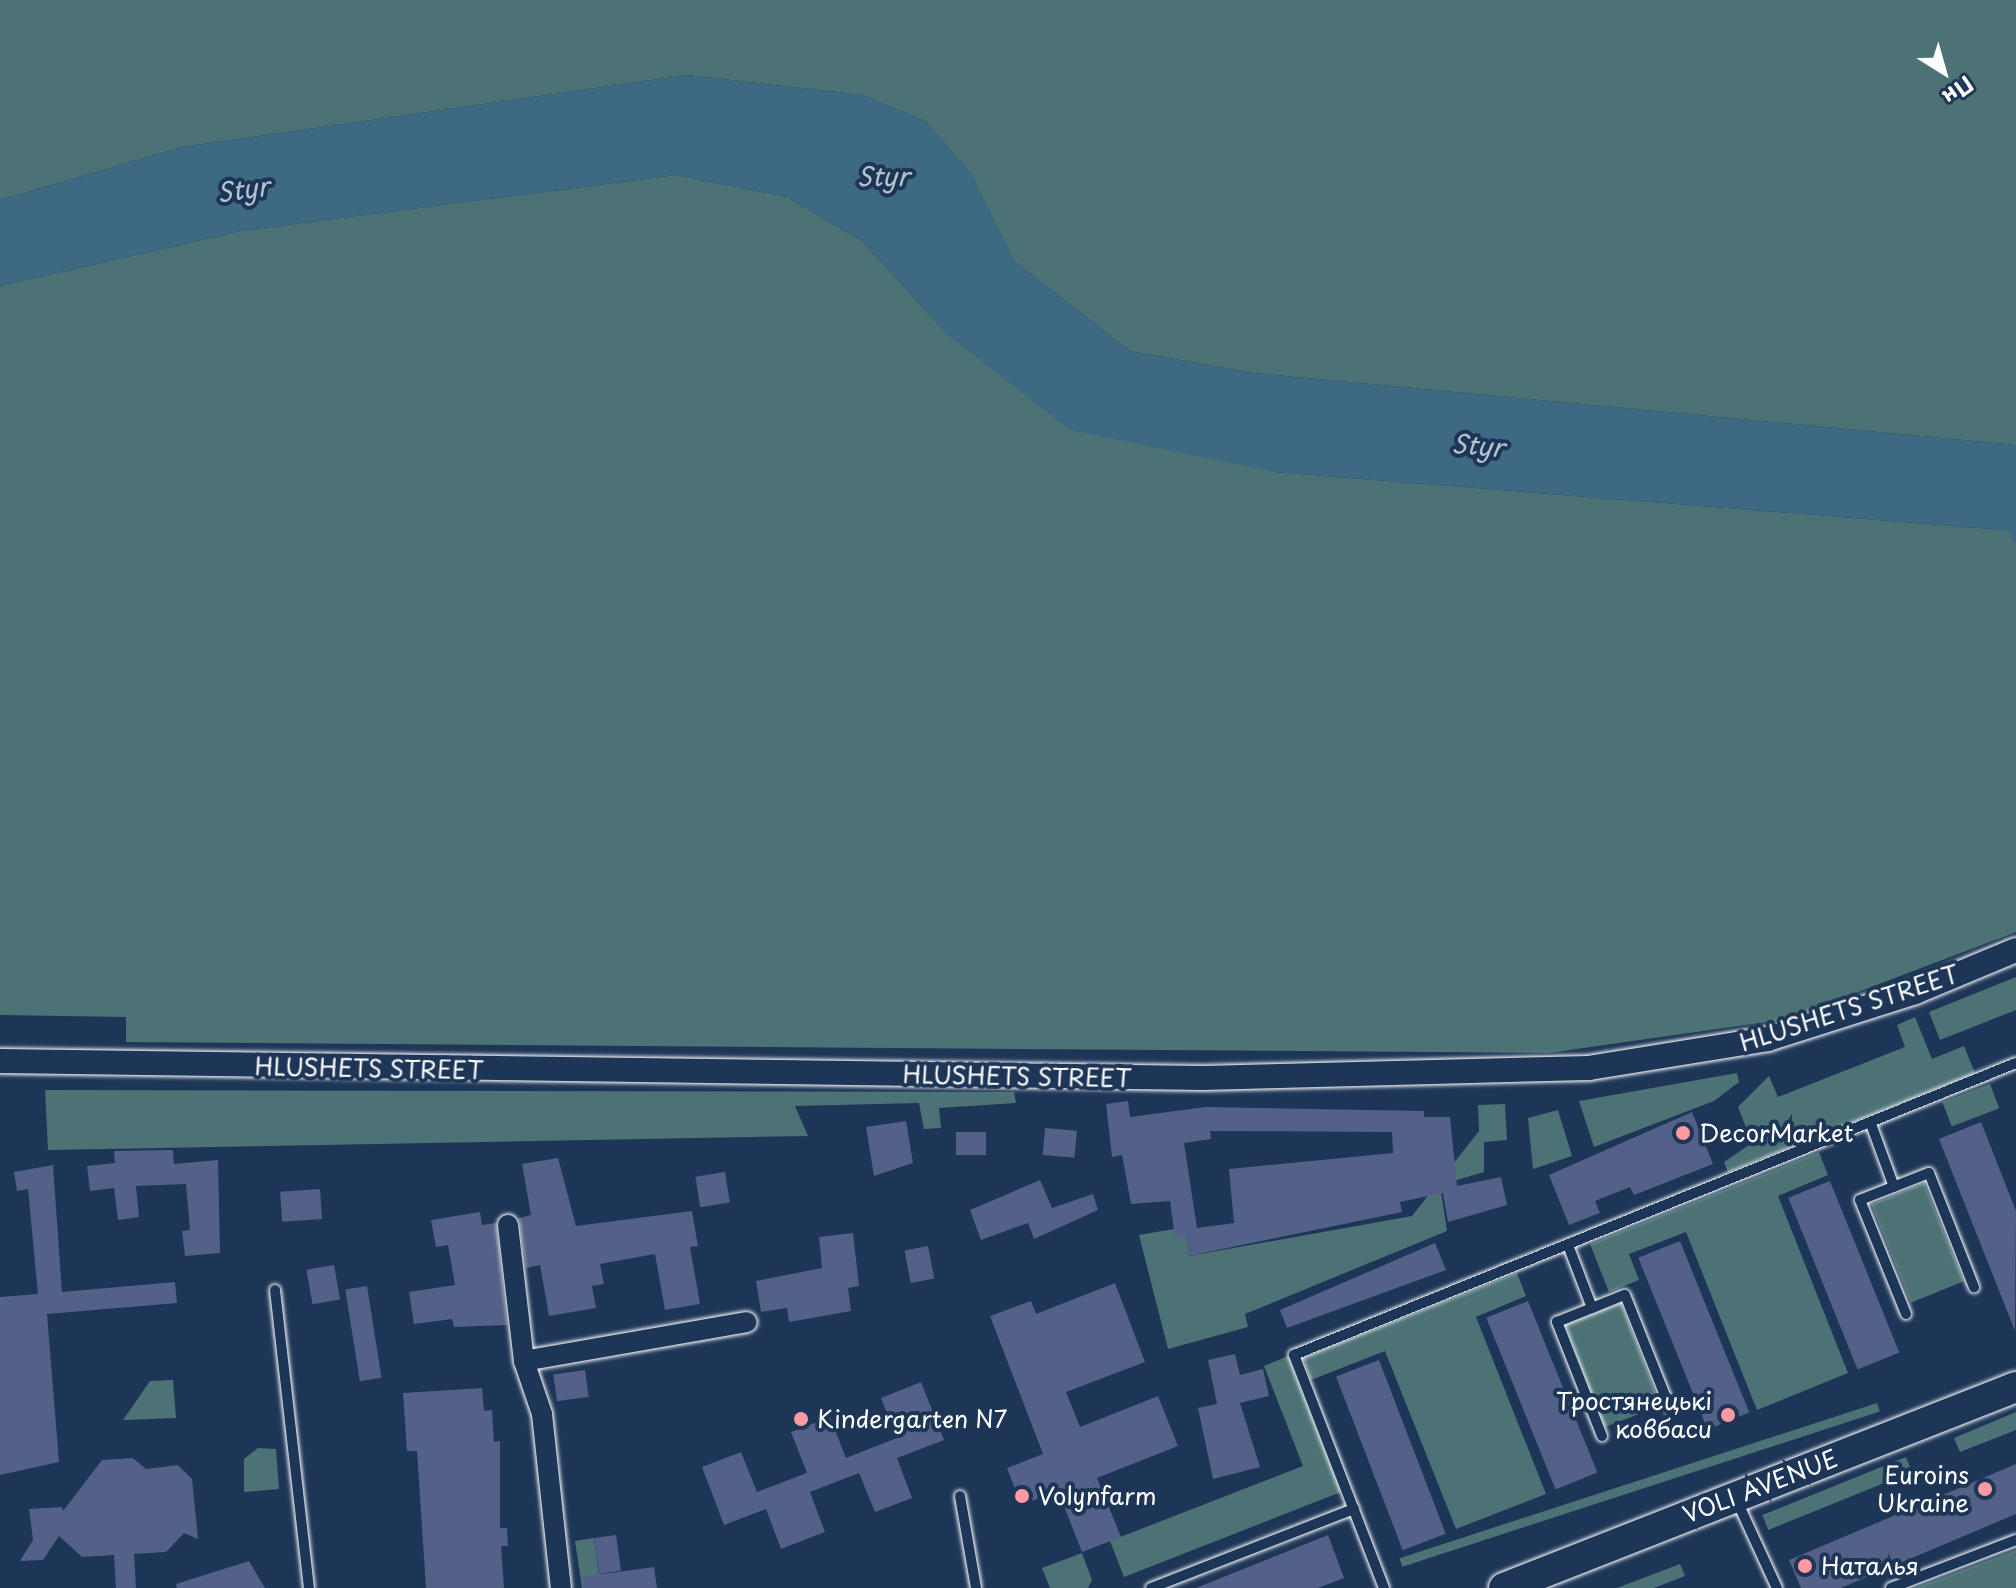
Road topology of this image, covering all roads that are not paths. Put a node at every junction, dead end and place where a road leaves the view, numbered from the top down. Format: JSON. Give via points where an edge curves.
{"nodes":[{"id":1,"x":2016,"y":950,"type":"edge"},
{"id":2,"x":0,"y":1061,"type":"edge"},
{"id":3,"x":2016,"y":1063,"type":"edge"},
{"id":4,"x":1871,"y":1124,"type":"junction"},
{"id":5,"x":1894,"y":1187,"type":"junction"},
{"id":6,"x":508,"y":1225,"type":"dead end"},
{"id":7,"x":1568,"y":1245,"type":"junction"},
{"id":8,"x":1974,"y":1287,"type":"dead end"},
{"id":9,"x":275,"y":1290,"type":"dead end"},
{"id":10,"x":1592,"y":1308,"type":"junction"},
{"id":11,"x":1906,"y":1314,"type":"dead end"},
{"id":12,"x":747,"y":1322,"type":"dead end"},
{"id":13,"x":524,"y":1361,"type":"junction"},
{"id":14,"x":2016,"y":1387,"type":"edge"},
{"id":15,"x":1670,"y":1408,"type":"dead end"},
{"id":16,"x":1602,"y":1436,"type":"dead end"},
{"id":17,"x":960,"y":1496,"type":"dead end"},
{"id":18,"x":1735,"y":1496,"type":"junction"},
{"id":19,"x":1354,"y":1509,"type":"junction"},
{"id":20,"x":2016,"y":1540,"type":"edge"},
{"id":21,"x":309,"y":1588,"type":"edge"},
{"id":22,"x":561,"y":1588,"type":"edge"},
{"id":23,"x":976,"y":1588,"type":"edge"},
{"id":24,"x":1151,"y":1588,"type":"edge"},
{"id":25,"x":1384,"y":1588,"type":"edge"},
{"id":26,"x":1504,"y":1588,"type":"edge"},
{"id":27,"x":1777,"y":1588,"type":"edge"},
{"id":28,"x":1891,"y":1588,"type":"edge"}],
"edges":[{"from":1,"to":2,"type":"street","name":"HLUSHETS STREET","via":[[1915,992],[1768,1039],[1589,1068],[1203,1078]]},
{"from":3,"to":4,"type":"lane"},
{"from":4,"to":5,"type":"lane"},
{"from":4,"to":7,"type":"lane"},
{"from":5,"to":8,"type":"lane","via":[[1929,1173]]},
{"from":5,"to":11,"type":"lane","via":[[1860,1200]]},
{"from":6,"to":13,"type":"street"},
{"from":7,"to":10,"type":"lane"},
{"from":7,"to":19,"type":"lane","via":[[1294,1355]]},
{"from":9,"to":21,"type":"lane"},
{"from":10,"to":15,"type":"lane","via":[[1625,1295]]},
{"from":10,"to":16,"type":"lane","via":[[1557,1322]]},
{"from":12,"to":13,"type":"street"},
{"from":13,"to":22,"type":"street","via":[[542,1414]]},
{"from":14,"to":18,"type":"main road","name":"VOLI AVENUE"},
{"from":17,"to":23,"type":"lane"},
{"from":18,"to":26,"type":"main road","name":"VOLI AVENUE"},
{"from":18,"to":27,"type":"lane"},
{"from":19,"to":24,"type":"lane"},
{"from":19,"to":25,"type":"lane"},
{"from":20,"to":28,"type":"lane"}]}
